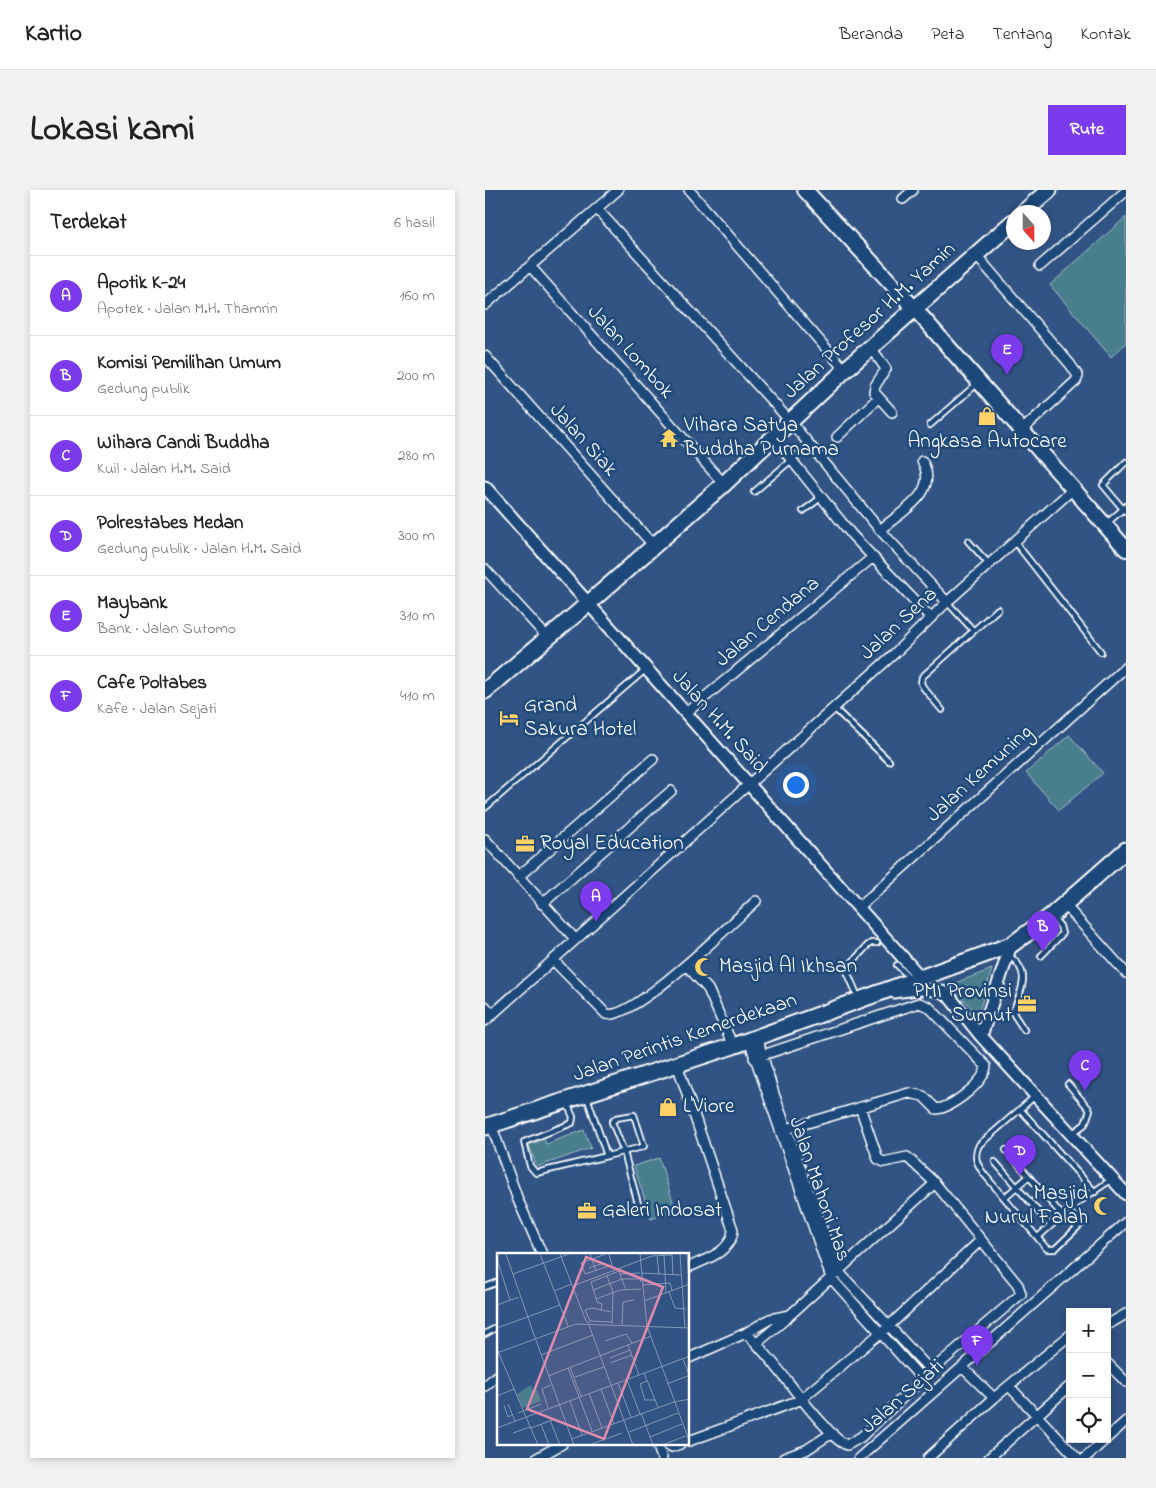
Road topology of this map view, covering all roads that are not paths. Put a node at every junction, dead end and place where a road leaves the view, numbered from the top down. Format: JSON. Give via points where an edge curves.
{"nodes":[{"id":1,"x":618,"y":190,"type":"edge"},
{"id":2,"x":689,"y":190,"type":"edge"},
{"id":3,"x":805,"y":190,"type":"edge"},
{"id":4,"x":913,"y":190,"type":"edge"},
{"id":5,"x":1049,"y":190,"type":"edge"},
{"id":6,"x":1126,"y":191,"type":"edge"},
{"id":7,"x":903,"y":199,"type":"dead end"},
{"id":8,"x":1032,"y":205,"type":"edge"},
{"id":9,"x":597,"y":209,"type":"junction"},
{"id":10,"x":1006,"y":228,"type":"edge"},
{"id":11,"x":976,"y":255,"type":"junction"},
{"id":12,"x":530,"y":266,"type":"junction"},
{"id":13,"x":1041,"y":266,"type":"dead end"},
{"id":14,"x":485,"y":305,"type":"edge"},
{"id":15,"x":915,"y":309,"type":"junction"},
{"id":16,"x":872,"y":349,"type":"junction"},
{"id":17,"x":485,"y":356,"type":"edge"},
{"id":18,"x":845,"y":370,"type":"junction"},
{"id":19,"x":979,"y":382,"type":"junction"},
{"id":20,"x":878,"y":398,"type":"junction"},
{"id":21,"x":892,"y":412,"type":"dead end"},
{"id":22,"x":790,"y":421,"type":"junction"},
{"id":23,"x":930,"y":425,"type":"dead end"},
{"id":24,"x":1022,"y":430,"type":"junction"},
{"id":25,"x":773,"y":437,"type":"junction"},
{"id":26,"x":837,"y":437,"type":"dead end"},
{"id":27,"x":810,"y":444,"type":"junction"},
{"id":28,"x":791,"y":460,"type":"junction"},
{"id":29,"x":922,"y":461,"type":"dead end"},
{"id":30,"x":1126,"y":462,"type":"edge"},
{"id":31,"x":724,"y":484,"type":"junction"},
{"id":32,"x":485,"y":487,"type":"edge"},
{"id":33,"x":1073,"y":490,"type":"junction"},
{"id":34,"x":754,"y":492,"type":"dead end"},
{"id":35,"x":822,"y":497,"type":"junction"},
{"id":36,"x":1125,"y":509,"type":"edge"},
{"id":37,"x":803,"y":511,"type":"dead end"},
{"id":38,"x":1105,"y":525,"type":"junction"},
{"id":39,"x":880,"y":530,"type":"junction"},
{"id":40,"x":968,"y":541,"type":"dead end"},
{"id":41,"x":1014,"y":541,"type":"junction"},
{"id":42,"x":654,"y":546,"type":"junction"},
{"id":43,"x":1126,"y":549,"type":"edge"},
{"id":44,"x":873,"y":557,"type":"junction"},
{"id":45,"x":989,"y":564,"type":"junction"},
{"id":46,"x":485,"y":569,"type":"edge"},
{"id":47,"x":947,"y":602,"type":"junction"},
{"id":48,"x":589,"y":603,"type":"junction"},
{"id":49,"x":998,"y":610,"type":"dead end"},
{"id":50,"x":931,"y":618,"type":"junction"},
{"id":51,"x":973,"y":630,"type":"junction"},
{"id":52,"x":548,"y":638,"type":"junction"},
{"id":53,"x":1101,"y":652,"type":"dead end"},
{"id":54,"x":1126,"y":666,"type":"edge"},
{"id":55,"x":646,"y":669,"type":"junction"},
{"id":56,"x":487,"y":686,"type":"edge"},
{"id":57,"x":833,"y":707,"type":"junction"},
{"id":58,"x":942,"y":710,"type":"dead end"},
{"id":59,"x":686,"y":713,"type":"junction"},
{"id":60,"x":653,"y":759,"type":"dead end"},
{"id":61,"x":889,"y":761,"type":"dead end"},
{"id":62,"x":748,"y":783,"type":"junction"},
{"id":63,"x":671,"y":791,"type":"dead end"},
{"id":64,"x":485,"y":808,"type":"edge"},
{"id":65,"x":485,"y":839,"type":"edge"},
{"id":66,"x":1126,"y":850,"type":"edge"},
{"id":67,"x":517,"y":877,"type":"junction"},
{"id":68,"x":756,"y":901,"type":"dead end"},
{"id":69,"x":542,"y":904,"type":"junction"},
{"id":70,"x":1065,"y":904,"type":"junction"},
{"id":71,"x":858,"y":908,"type":"junction"},
{"id":72,"x":1051,"y":916,"type":"junction"},
{"id":73,"x":575,"y":939,"type":"junction"},
{"id":74,"x":877,"y":944,"type":"dead end"},
{"id":75,"x":1010,"y":950,"type":"junction"},
{"id":76,"x":1041,"y":956,"type":"dead end"},
{"id":77,"x":553,"y":960,"type":"junction"},
{"id":78,"x":686,"y":965,"type":"junction"},
{"id":79,"x":897,"y":965,"type":"dead end"},
{"id":80,"x":1126,"y":973,"type":"edge"},
{"id":81,"x":917,"y":980,"type":"junction"},
{"id":82,"x":883,"y":993,"type":"junction"},
{"id":83,"x":860,"y":1001,"type":"junction"},
{"id":84,"x":485,"y":1006,"type":"edge"},
{"id":85,"x":493,"y":1015,"type":"junction"},
{"id":86,"x":485,"y":1021,"type":"edge"},
{"id":87,"x":1023,"y":1030,"type":"dead end"},
{"id":88,"x":981,"y":1036,"type":"junction"},
{"id":89,"x":753,"y":1039,"type":"junction"},
{"id":90,"x":733,"y":1046,"type":"junction"},
{"id":91,"x":759,"y":1056,"type":"junction"},
{"id":92,"x":677,"y":1064,"type":"junction"},
{"id":93,"x":1068,"y":1084,"type":"dead end"},
{"id":94,"x":586,"y":1094,"type":"junction"},
{"id":95,"x":1037,"y":1094,"type":"junction"},
{"id":96,"x":566,"y":1101,"type":"junction"},
{"id":97,"x":860,"y":1106,"type":"junction"},
{"id":98,"x":1020,"y":1109,"type":"junction"},
{"id":99,"x":487,"y":1123,"type":"edge"},
{"id":100,"x":787,"y":1129,"type":"junction"},
{"id":101,"x":1072,"y":1134,"type":"junction"},
{"id":102,"x":1006,"y":1150,"type":"dead end"},
{"id":103,"x":624,"y":1152,"type":"junction"},
{"id":104,"x":607,"y":1156,"type":"junction"},
{"id":105,"x":995,"y":1162,"type":"dead end"},
{"id":106,"x":1028,"y":1177,"type":"junction"},
{"id":107,"x":1113,"y":1178,"type":"junction"},
{"id":108,"x":935,"y":1184,"type":"junction"},
{"id":109,"x":1017,"y":1187,"type":"junction"},
{"id":110,"x":1095,"y":1192,"type":"junction"},
{"id":111,"x":1126,"y":1194,"type":"edge"},
{"id":112,"x":1005,"y":1197,"type":"junction"},
{"id":113,"x":1073,"y":1206,"type":"junction"},
{"id":114,"x":640,"y":1211,"type":"dead end"},
{"id":115,"x":1062,"y":1215,"type":"junction"},
{"id":116,"x":1126,"y":1222,"type":"edge"},
{"id":117,"x":1051,"y":1225,"type":"junction"},
{"id":118,"x":1038,"y":1237,"type":"junction"},
{"id":119,"x":981,"y":1240,"type":"junction"},
{"id":120,"x":542,"y":1253,"type":"edge"},
{"id":121,"x":690,"y":1266,"type":"edge"},
{"id":122,"x":837,"y":1270,"type":"junction"},
{"id":123,"x":831,"y":1278,"type":"junction"},
{"id":124,"x":497,"y":1283,"type":"edge"},
{"id":125,"x":485,"y":1287,"type":"edge"},
{"id":126,"x":1126,"y":1314,"type":"edge"},
{"id":127,"x":790,"y":1315,"type":"junction"},
{"id":128,"x":1111,"y":1323,"type":"edge"},
{"id":129,"x":890,"y":1325,"type":"junction"},
{"id":130,"x":497,"y":1327,"type":"edge"},
{"id":131,"x":746,"y":1333,"type":"junction"},
{"id":132,"x":880,"y":1333,"type":"junction"},
{"id":133,"x":485,"y":1334,"type":"edge"},
{"id":134,"x":1066,"y":1338,"type":"edge"},
{"id":135,"x":757,"y":1343,"type":"junction"},
{"id":136,"x":690,"y":1358,"type":"edge"},
{"id":137,"x":1111,"y":1367,"type":"edge"},
{"id":138,"x":963,"y":1368,"type":"junction"},
{"id":139,"x":931,"y":1371,"type":"junction"},
{"id":140,"x":497,"y":1376,"type":"edge"},
{"id":141,"x":922,"y":1379,"type":"junction"},
{"id":142,"x":1125,"y":1379,"type":"edge"},
{"id":143,"x":485,"y":1386,"type":"edge"},
{"id":144,"x":1009,"y":1386,"type":"junction"},
{"id":145,"x":1066,"y":1390,"type":"edge"},
{"id":146,"x":994,"y":1398,"type":"junction"},
{"id":147,"x":800,"y":1400,"type":"junction"},
{"id":148,"x":1036,"y":1417,"type":"junction"},
{"id":149,"x":1126,"y":1421,"type":"edge"},
{"id":150,"x":831,"y":1434,"type":"junction"},
{"id":151,"x":1111,"y":1435,"type":"edge"},
{"id":152,"x":690,"y":1441,"type":"edge"},
{"id":153,"x":1102,"y":1443,"type":"edge"},
{"id":154,"x":558,"y":1446,"type":"edge"},
{"id":155,"x":658,"y":1446,"type":"edge"},
{"id":156,"x":537,"y":1458,"type":"edge"},
{"id":157,"x":662,"y":1458,"type":"edge"},
{"id":158,"x":784,"y":1458,"type":"edge"},
{"id":159,"x":859,"y":1458,"type":"edge"},
{"id":160,"x":928,"y":1458,"type":"edge"},
{"id":161,"x":989,"y":1458,"type":"edge"},
{"id":162,"x":1077,"y":1458,"type":"edge"},
{"id":163,"x":1085,"y":1458,"type":"edge"}],
"edges":[{"from":1,"to":9,"type":"street"},
{"from":2,"to":18,"type":"street"},
{"from":3,"to":15,"type":"main road"},
{"from":4,"to":7,"type":"street"},
{"from":5,"to":8,"type":"main road"},
{"from":6,"to":13,"type":"street"},
{"from":9,"to":12,"type":"street"},
{"from":9,"to":22,"type":"street"},
{"from":10,"to":11,"type":"main road","name":"Jalan Profesor H.M. Yamin"},
{"from":11,"to":15,"type":"main road","name":"Jalan Profesor H.M. Yamin"},
{"from":11,"to":24,"type":"street","via":[[1078,376],[1077,381]]},
{"from":12,"to":14,"type":"street"},
{"from":12,"to":31,"type":"street","name":"Jalan Lombok"},
{"from":15,"to":16,"type":"main road","name":"Jalan Profesor H.M. Yamin"},
{"from":15,"to":19,"type":"main road"},
{"from":16,"to":18,"type":"main road","name":"Jalan Profesor H.M. Yamin"},
{"from":16,"to":20,"type":"street","via":[[886,369],[875,388]]},
{"from":17,"to":42,"type":"street","name":"Jalan Siak"},
{"from":18,"to":22,"type":"main road","name":"Jalan Profesor H.M. Yamin"},
{"from":19,"to":23,"type":"lane"},
{"from":19,"to":24,"type":"main road"},
{"from":20,"to":21,"type":"street"},
{"from":20,"to":26,"type":"street"},
{"from":22,"to":25,"type":"main road","name":"Jalan Profesor H.M. Yamin"},
{"from":22,"to":27,"type":"street"},
{"from":24,"to":33,"type":"main road"},
{"from":25,"to":28,"type":"street"},
{"from":25,"to":31,"type":"main road","name":"Jalan Profesor H.M. Yamin"},
{"from":27,"to":28,"type":"lane"},
{"from":27,"to":39,"type":"street"},
{"from":28,"to":34,"type":"lane"},
{"from":28,"to":35,"type":"street"},
{"from":29,"to":39,"type":"street","via":[[929,477],[925,490]]},
{"from":30,"to":36,"type":"lane","via":[[1103,485]]},
{"from":31,"to":42,"type":"main road","name":"Jalan Profesor H.M. Yamin"},
{"from":32,"to":48,"type":"street","name":"Jalan H.M. Said"},
{"from":33,"to":38,"type":"main road"},
{"from":33,"to":41,"type":"street","name":"Jalan Sena"},
{"from":35,"to":37,"type":"lane"},
{"from":35,"to":44,"type":"street"},
{"from":36,"to":38,"type":"lane"},
{"from":38,"to":43,"type":"main road"},
{"from":39,"to":47,"type":"street"},
{"from":40,"to":45,"type":"lane"},
{"from":41,"to":45,"type":"street","name":"Jalan Sena"},
{"from":41,"to":53,"type":"lane"},
{"from":42,"to":48,"type":"main road","name":"Jalan Profesor H.M. Yamin"},
{"from":44,"to":50,"type":"street"},
{"from":44,"to":59,"type":"street","name":"Jalan Cendana"},
{"from":45,"to":47,"type":"street","name":"Jalan Sena"},
{"from":46,"to":52,"type":"street"},
{"from":47,"to":50,"type":"street","name":"Jalan Sena"},
{"from":47,"to":51,"type":"lane"},
{"from":48,"to":52,"type":"main road","name":"Jalan Profesor H.M. Yamin"},
{"from":48,"to":55,"type":"street","name":"Jalan H.M. Said"},
{"from":49,"to":51,"type":"lane"},
{"from":50,"to":57,"type":"street","name":"Jalan Sena"},
{"from":51,"to":58,"type":"lane","via":[[921,680]]},
{"from":52,"to":56,"type":"main road","name":"Jalan Profesor H.M. Yamin"},
{"from":54,"to":71,"type":"street","name":"Jalan Kemuning"},
{"from":55,"to":59,"type":"street","name":"Jalan H.M. Said"},
{"from":55,"to":64,"type":"lane"},
{"from":57,"to":61,"type":"lane"},
{"from":57,"to":62,"type":"street","name":"Jalan Sena"},
{"from":59,"to":62,"type":"street","name":"Jalan H.M. Said"},
{"from":60,"to":67,"type":"street"},
{"from":62,"to":71,"type":"street","name":"Jalan H.M. Said"},
{"from":62,"to":73,"type":"street","name":"Jalan Sena"},
{"from":63,"to":69,"type":"street"},
{"from":65,"to":67,"type":"street"},
{"from":66,"to":70,"type":"main road","name":"Jalan Perintis Kemerdekaan"},
{"from":67,"to":69,"type":"street"},
{"from":68,"to":78,"type":"street"},
{"from":69,"to":73,"type":"street"},
{"from":70,"to":72,"type":"main road","name":"Jalan Perintis Kemerdekaan"},
{"from":70,"to":80,"type":"street"},
{"from":71,"to":81,"type":"street","name":"Jalan H.M. Said"},
{"from":72,"to":75,"type":"main road","name":"Jalan Perintis Kemerdekaan"},
{"from":72,"to":76,"type":"lane","via":[[1062,934]]},
{"from":73,"to":77,"type":"street","name":"Jalan Sena"},
{"from":74,"to":83,"type":"lane","via":[[871,942],[846,969]]},
{"from":75,"to":81,"type":"main road","name":"Jalan Perintis Kemerdekaan"},
{"from":75,"to":87,"type":"lane","via":[[1025,979],[1013,1013]]},
{"from":75,"to":88,"type":"street"},
{"from":77,"to":78,"type":"street","via":[[610,1015],[623,1013],[637,1004]]},
{"from":77,"to":85,"type":"street","name":"Jalan Sena"},
{"from":78,"to":90,"type":"street","via":[[708,989]]},
{"from":79,"to":81,"type":"lane"},
{"from":81,"to":82,"type":"main road","name":"Jalan Perintis Kemerdekaan"},
{"from":82,"to":83,"type":"main road","name":"Jalan Perintis Kemerdekaan"},
{"from":82,"to":88,"type":"street","via":[[941,990]]},
{"from":83,"to":89,"type":"main road","name":"Jalan Perintis Kemerdekaan"},
{"from":84,"to":85,"type":"street"},
{"from":85,"to":86,"type":"street","name":"Jalan Sena"},
{"from":88,"to":95,"type":"street"},
{"from":89,"to":90,"type":"main road","name":"Jalan Perintis Kemerdekaan"},
{"from":89,"to":91,"type":"street","name":"Jalan Mahoni Mas"},
{"from":90,"to":92,"type":"main road","name":"Jalan Perintis Kemerdekaan"},
{"from":91,"to":97,"type":"street","via":[[919,1003],[929,1007],[986,1066],[984,1076],[977,1084],[942,1108],[936,1109],[915,1093]]},
{"from":91,"to":100,"type":"street","name":"Jalan Mahoni Mas"},
{"from":91,"to":123,"type":"street","name":"Jalan Mahoni Mas"},
{"from":92,"to":94,"type":"main road","name":"Jalan Perintis Kemerdekaan"},
{"from":92,"to":121,"type":"street","via":[[733,1230],[733,1238],[726,1248]]},
{"from":93,"to":101,"type":"lane","via":[[1090,1110],[1085,1124]]},
{"from":94,"to":96,"type":"main road","name":"Jalan Perintis Kemerdekaan"},
{"from":94,"to":104,"type":"lane"},
{"from":95,"to":98,"type":"lane"},
{"from":95,"to":101,"type":"street"},
{"from":96,"to":99,"type":"main road","name":"Jalan Perintis Kemerdekaan"},
{"from":96,"to":104,"type":"lane","via":[[573,1117],[572,1124],[524,1142],[531,1168],[539,1174]]},
{"from":97,"to":100,"type":"street"},
{"from":97,"to":108,"type":"street","via":[[878,1159],[884,1162],[907,1157]]},
{"from":98,"to":110,"type":"lane"},
{"from":98,"to":112,"type":"lane","via":[[976,1150],[978,1165]]},
{"from":99,"to":120,"type":"street"},
{"from":100,"to":122,"type":"street","name":"Jalan Mahoni Mas"},
{"from":101,"to":107,"type":"street"},
{"from":102,"to":106,"type":"lane"},
{"from":103,"to":103,"type":"lane","via":[[644,1144],[636,1116],[632,1114],[612,1122]]},
{"from":103,"to":104,"type":"lane"},
{"from":103,"to":114,"type":"lane"},
{"from":105,"to":109,"type":"lane"},
{"from":106,"to":109,"type":"lane"},
{"from":106,"to":115,"type":"lane"},
{"from":107,"to":110,"type":"lane"},
{"from":107,"to":111,"type":"street"},
{"from":108,"to":119,"type":"street"},
{"from":108,"to":122,"type":"street"},
{"from":109,"to":112,"type":"lane"},
{"from":109,"to":117,"type":"lane"},
{"from":110,"to":113,"type":"lane"},
{"from":112,"to":118,"type":"lane"},
{"from":113,"to":115,"type":"lane"},
{"from":113,"to":118,"type":"lane","via":[[1083,1219],[1080,1227],[1051,1250]]},
{"from":115,"to":117,"type":"lane"},
{"from":116,"to":138,"type":"street","name":"Jalan Sejati"},
{"from":117,"to":118,"type":"lane"},
{"from":119,"to":129,"type":"street"},
{"from":119,"to":139,"type":"street","via":[[1019,1285],[1021,1294]]},
{"from":122,"to":123,"type":"street"},
{"from":122,"to":129,"type":"street","name":"Jalan Mahoni Mas"},
{"from":123,"to":127,"type":"street"},
{"from":123,"to":132,"type":"street","name":"Jalan Mahoni Mas"},
{"from":124,"to":125,"type":"lane"},
{"from":126,"to":128,"type":"street"},
{"from":127,"to":131,"type":"street","via":[[770,1319]]},
{"from":127,"to":135,"type":"street"},
{"from":129,"to":132,"type":"street"},
{"from":129,"to":139,"type":"street","name":"Jalan Mahoni Mas"},
{"from":130,"to":133,"type":"lane"},
{"from":131,"to":135,"type":"street"},
{"from":131,"to":136,"type":"street"},
{"from":132,"to":141,"type":"street","name":"Jalan Mahoni Mas"},
{"from":132,"to":147,"type":"street"},
{"from":134,"to":144,"type":"street"},
{"from":135,"to":147,"type":"street"},
{"from":137,"to":142,"type":"street"},
{"from":138,"to":146,"type":"street"},
{"from":138,"to":159,"type":"street","name":"Jalan Sejati"},
{"from":139,"to":141,"type":"street"},
{"from":140,"to":143,"type":"street"},
{"from":141,"to":150,"type":"street","via":[[861,1437],[847,1445]]},
{"from":144,"to":146,"type":"street"},
{"from":144,"to":148,"type":"street"},
{"from":145,"to":148,"type":"street"},
{"from":146,"to":160,"type":"street"},
{"from":147,"to":150,"type":"street"},
{"from":147,"to":152,"type":"street"},
{"from":148,"to":161,"type":"street"},
{"from":148,"to":162,"type":"street"},
{"from":149,"to":151,"type":"street"},
{"from":150,"to":158,"type":"street","via":[[806,1450]]},
{"from":153,"to":163,"type":"street"},
{"from":154,"to":156,"type":"street"},
{"from":155,"to":157,"type":"street"}]}
